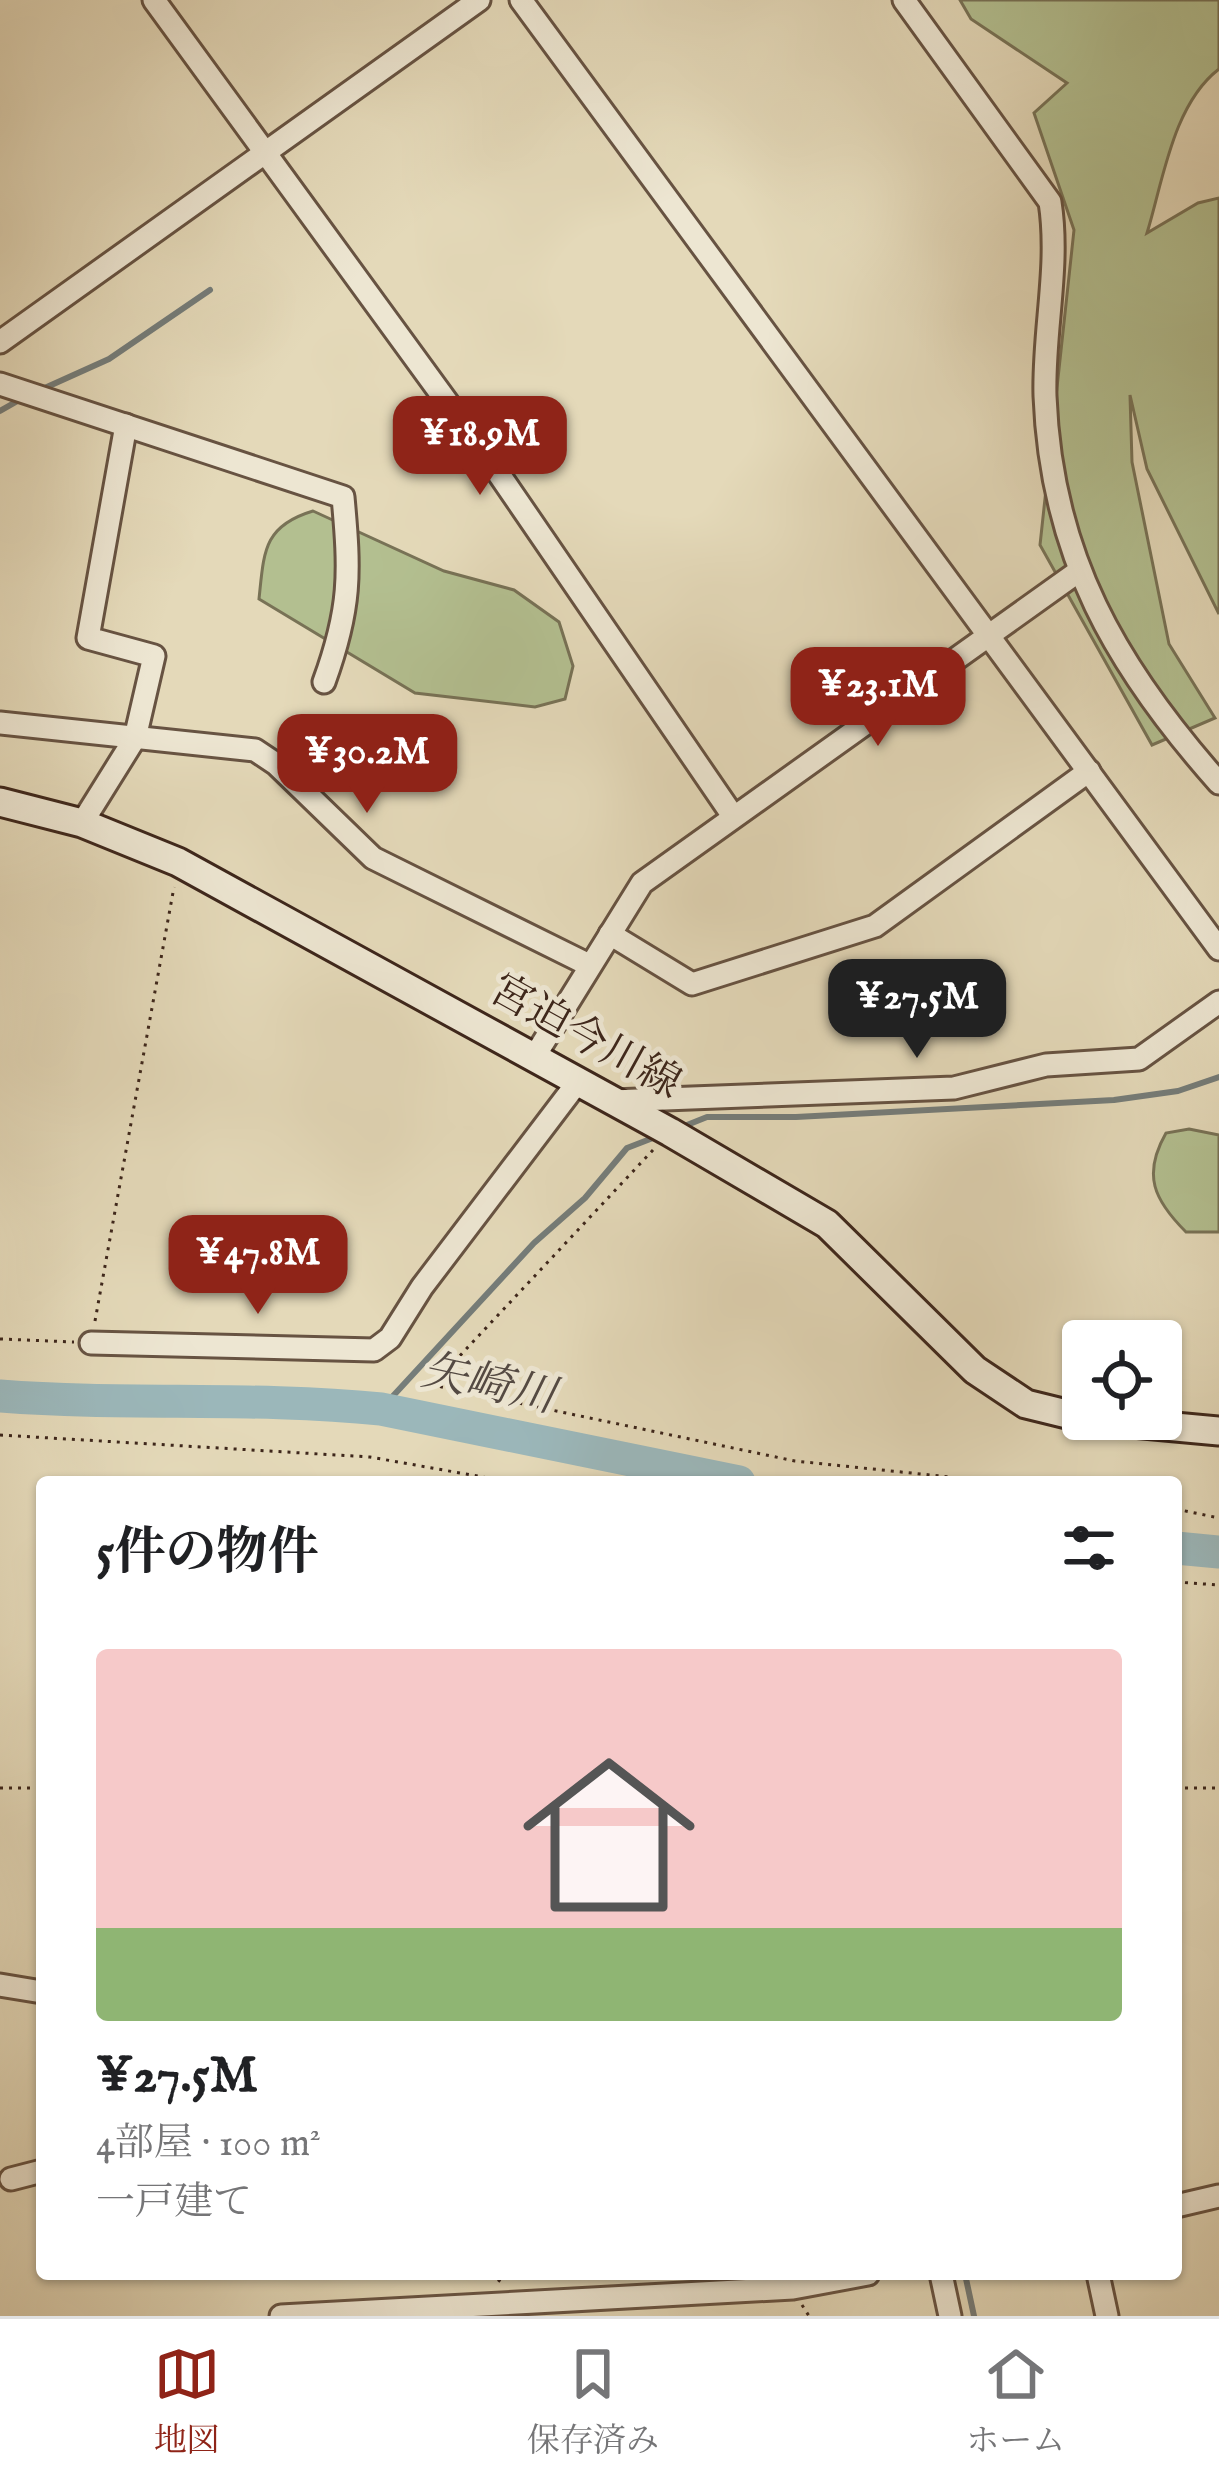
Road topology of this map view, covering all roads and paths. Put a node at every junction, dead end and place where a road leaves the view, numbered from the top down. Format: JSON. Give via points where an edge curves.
{"nodes":[{"id":1,"x":154,"y":0,"type":"edge"},
{"id":2,"x":479,"y":0,"type":"edge"},
{"id":3,"x":521,"y":0,"type":"edge"},
{"id":4,"x":904,"y":0,"type":"edge"},
{"id":5,"x":266,"y":152,"type":"junction"},
{"id":6,"x":0,"y":342,"type":"edge"},
{"id":7,"x":0,"y":384,"type":"edge"},
{"id":8,"x":126,"y":425,"type":"junction"},
{"id":9,"x":1079,"y":571,"type":"junction"},
{"id":10,"x":990,"y":635,"type":"junction"},
{"id":11,"x":324,"y":682,"type":"dead end"},
{"id":12,"x":0,"y":723,"type":"edge"},
{"id":13,"x":135,"y":738,"type":"junction"},
{"id":14,"x":1088,"y":771,"type":"junction"},
{"id":15,"x":1219,"y":783,"type":"edge"},
{"id":16,"x":0,"y":802,"type":"edge"},
{"id":17,"x":734,"y":816,"type":"junction"},
{"id":18,"x":82,"y":823,"type":"junction"},
{"id":19,"x":178,"y":862,"type":"junction"},
{"id":20,"x":610,"y":934,"type":"junction"},
{"id":21,"x":1219,"y":950,"type":"edge"},
{"id":22,"x":590,"y":964,"type":"junction"},
{"id":23,"x":1219,"y":1002,"type":"edge"},
{"id":24,"x":533,"y":1059,"type":"junction"},
{"id":25,"x":577,"y":1082,"type":"junction"},
{"id":26,"x":612,"y":1101,"type":"junction"},
{"id":27,"x":670,"y":1132,"type":"junction"},
{"id":28,"x":0,"y":1339,"type":"edge"},
{"id":29,"x":91,"y":1343,"type":"junction"},
{"id":30,"x":1062,"y":1413,"type":"edge"},
{"id":31,"x":1182,"y":1428,"type":"edge"},
{"id":32,"x":1219,"y":1431,"type":"edge"},
{"id":33,"x":0,"y":1435,"type":"edge"},
{"id":34,"x":478,"y":1476,"type":"edge"},
{"id":35,"x":944,"y":1476,"type":"edge"},
{"id":36,"x":1182,"y":1510,"type":"edge"},
{"id":37,"x":1219,"y":1518,"type":"edge"},
{"id":38,"x":1182,"y":1582,"type":"edge"},
{"id":39,"x":1219,"y":1585,"type":"edge"},
{"id":40,"x":0,"y":1788,"type":"edge"},
{"id":41,"x":36,"y":1788,"type":"edge"},
{"id":42,"x":1182,"y":1788,"type":"edge"},
{"id":43,"x":1219,"y":1788,"type":"edge"},
{"id":44,"x":0,"y":1985,"type":"edge"},
{"id":45,"x":36,"y":1991,"type":"edge"},
{"id":46,"x":36,"y":2173,"type":"edge"},
{"id":47,"x":11,"y":2179,"type":"dead end"},
{"id":48,"x":1219,"y":2196,"type":"edge"},
{"id":49,"x":1182,"y":2205,"type":"edge"},
{"id":50,"x":836,"y":2280,"type":"edge"},
{"id":51,"x":941,"y":2280,"type":"edge"},
{"id":52,"x":1099,"y":2280,"type":"edge"},
{"id":53,"x":289,"y":2315,"type":"edge"},
{"id":54,"x":950,"y":2316,"type":"edge"},
{"id":55,"x":1107,"y":2316,"type":"edge"}],
"edges":[{"from":1,"to":5,"type":"street"},
{"from":2,"to":5,"type":"street"},
{"from":3,"to":10,"type":"street"},
{"from":4,"to":9,"type":"street","via":[[1050,202],[1045,394],[1062,523]]},
{"from":5,"to":6,"type":"street"},
{"from":5,"to":17,"type":"street"},
{"from":7,"to":8,"type":"street"},
{"from":8,"to":11,"type":"street","via":[[343,497],[350,583]]},
{"from":8,"to":13,"type":"street","via":[[88,638],[154,656]]},
{"from":9,"to":10,"type":"street"},
{"from":9,"to":15,"type":"street","via":[[1129,670]]},
{"from":10,"to":14,"type":"street"},
{"from":10,"to":17,"type":"street"},
{"from":12,"to":13,"type":"street"},
{"from":13,"to":18,"type":"street"},
{"from":13,"to":22,"type":"street","via":[[255,751],[373,858]]},
{"from":14,"to":20,"type":"street","via":[[875,926],[692,984]]},
{"from":14,"to":21,"type":"street"},
{"from":16,"to":18,"type":"main road","name":"宮迫今川線"},
{"from":17,"to":20,"type":"street","via":[[642,883]]},
{"from":18,"to":19,"type":"main road","name":"宮迫今川線"},
{"from":19,"to":24,"type":"main road","name":"宮迫今川線"},
{"from":19,"to":29,"type":"path"},
{"from":20,"to":22,"type":"street"},
{"from":22,"to":24,"type":"street"},
{"from":23,"to":26,"type":"street","via":[[1139,1059],[1046,1065],[954,1088]]},
{"from":24,"to":25,"type":"main road","name":"宮迫今川線"},
{"from":25,"to":26,"type":"main road","name":"宮迫今川線"},
{"from":25,"to":29,"type":"street","via":[[374,1350]]},
{"from":26,"to":27,"type":"main road","name":"宮迫今川線"},
{"from":27,"to":30,"type":"main road","name":"宮迫今川線","via":[[827,1224],[992,1382],[1026,1405]]},
{"from":27,"to":35,"type":"path","via":[[437,1386],[772,1457]]},
{"from":28,"to":29,"type":"path"},
{"from":31,"to":32,"type":"main road","name":"宮迫今川線"},
{"from":33,"to":34,"type":"path","via":[[370,1457]]},
{"from":36,"to":37,"type":"path"},
{"from":38,"to":39,"type":"path"},
{"from":40,"to":41,"type":"path"},
{"from":42,"to":43,"type":"path"},
{"from":44,"to":45,"type":"street"},
{"from":46,"to":47,"type":"street"},
{"from":48,"to":49,"type":"street"},
{"from":50,"to":53,"type":"street"},
{"from":51,"to":54,"type":"street"},
{"from":52,"to":55,"type":"street"}]}
